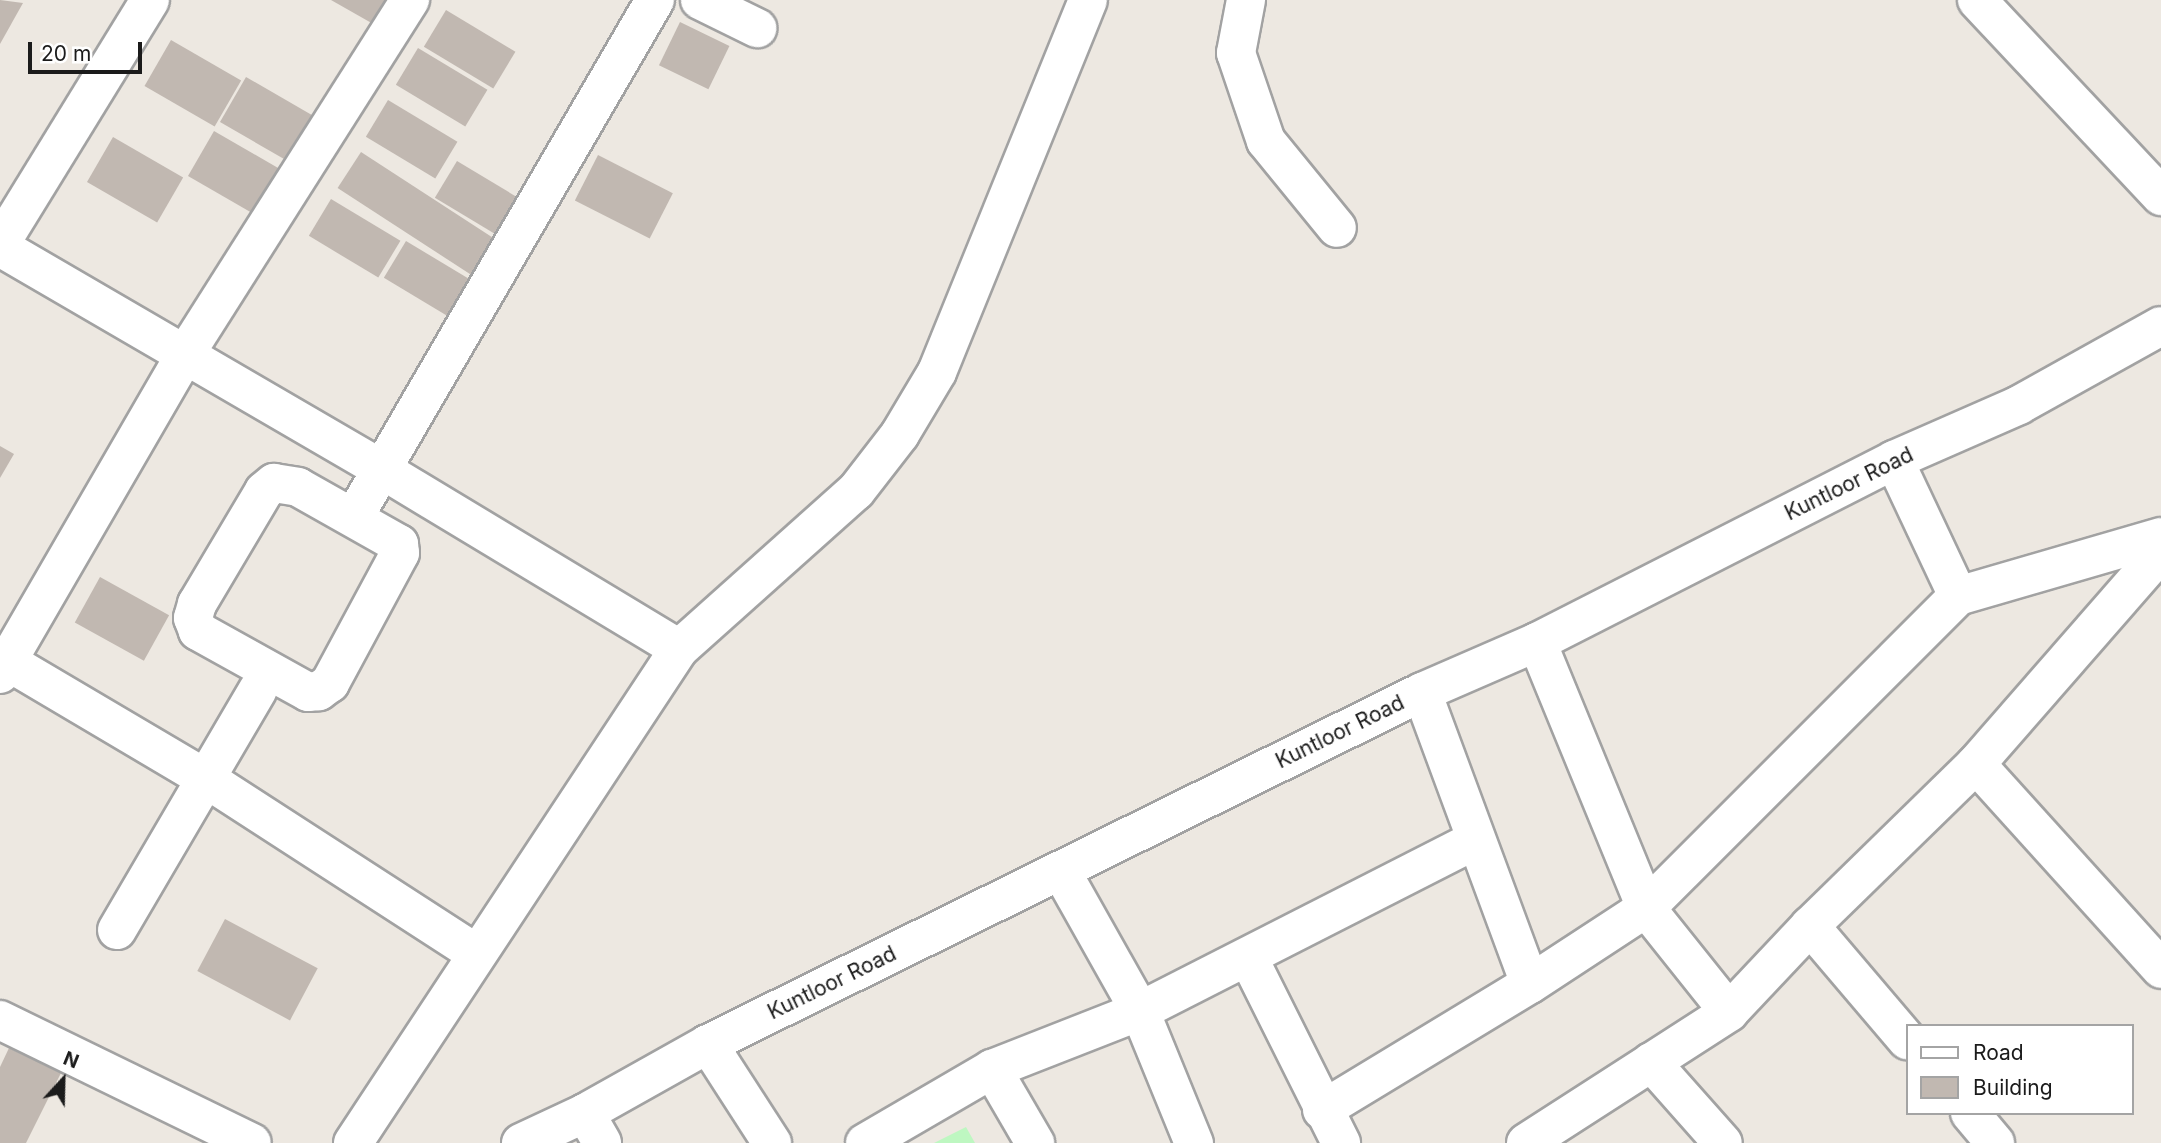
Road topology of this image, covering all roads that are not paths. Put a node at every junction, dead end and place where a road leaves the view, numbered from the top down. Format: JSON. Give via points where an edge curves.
{"nodes":[{"id":1,"x":150,"y":0,"type":"edge"},
{"id":2,"x":410,"y":0,"type":"edge"},
{"id":3,"x":655,"y":0,"type":"edge"},
{"id":4,"x":700,"y":0,"type":"edge"},
{"id":5,"x":1087,"y":0,"type":"edge"},
{"id":6,"x":1246,"y":0,"type":"edge"},
{"id":7,"x":1977,"y":0,"type":"edge"},
{"id":8,"x":757,"y":29,"type":"dead end"},
{"id":9,"x":2161,"y":196,"type":"edge"},
{"id":10,"x":1337,"y":228,"type":"dead end"},
{"id":11,"x":0,"y":246,"type":"edge"},
{"id":12,"x":2161,"y":326,"type":"edge"},
{"id":13,"x":184,"y":356,"type":"junction"},
{"id":14,"x":1894,"y":460,"type":"junction"},
{"id":15,"x":381,"y":469,"type":"junction"},
{"id":16,"x":354,"y":517,"type":"junction"},
{"id":17,"x":2158,"y":559,"type":"edge"},
{"id":18,"x":1958,"y":596,"type":"junction"},
{"id":19,"x":1537,"y":642,"type":"junction"},
{"id":20,"x":679,"y":649,"type":"junction"},
{"id":21,"x":2,"y":664,"type":"edge"},
{"id":22,"x":258,"y":690,"type":"dead end"},
{"id":23,"x":1422,"y":692,"type":"junction"},
{"id":24,"x":1976,"y":764,"type":"junction"},
{"id":25,"x":205,"y":778,"type":"junction"},
{"id":26,"x":1474,"y":841,"type":"junction"},
{"id":27,"x":1061,"y":871,"type":"junction"},
{"id":28,"x":1646,"y":908,"type":"junction"},
{"id":29,"x":1810,"y":926,"type":"junction"},
{"id":30,"x":117,"y":930,"type":"dead end"},
{"id":31,"x":477,"y":953,"type":"junction"},
{"id":32,"x":1248,"y":957,"type":"junction"},
{"id":33,"x":2161,"y":969,"type":"edge"},
{"id":34,"x":1530,"y":984,"type":"junction"},
{"id":35,"x":1140,"y":1011,"type":"junction"},
{"id":36,"x":1729,"y":1012,"type":"junction"},
{"id":37,"x":0,"y":1020,"type":"edge"},
{"id":38,"x":1906,"y":1039,"type":"edge"},
{"id":39,"x":708,"y":1044,"type":"junction"},
{"id":40,"x":1651,"y":1062,"type":"junction"},
{"id":41,"x":992,"y":1069,"type":"junction"},
{"id":42,"x":1322,"y":1110,"type":"junction"},
{"id":43,"x":1972,"y":1115,"type":"edge"},
{"id":44,"x":593,"y":1128,"type":"edge"},
{"id":45,"x":252,"y":1143,"type":"edge"},
{"id":46,"x":352,"y":1143,"type":"edge"},
{"id":47,"x":521,"y":1143,"type":"edge"},
{"id":48,"x":772,"y":1143,"type":"edge"},
{"id":49,"x":865,"y":1143,"type":"edge"},
{"id":50,"x":1035,"y":1143,"type":"edge"},
{"id":51,"x":1194,"y":1143,"type":"edge"},
{"id":52,"x":1341,"y":1143,"type":"edge"},
{"id":53,"x":1526,"y":1143,"type":"edge"},
{"id":54,"x":1723,"y":1143,"type":"edge"},
{"id":55,"x":1995,"y":1143,"type":"edge"}],
"edges":[{"from":1,"to":11,"type":"street"},
{"from":2,"to":13,"type":"street"},
{"from":3,"to":15,"type":"street"},
{"from":4,"to":8,"type":"street"},
{"from":5,"to":20,"type":"street","via":[[937,372],[900,434],[856,491]]},
{"from":6,"to":10,"type":"street","via":[[1236,53],[1266,141]]},
{"from":7,"to":9,"type":"street"},
{"from":11,"to":13,"type":"street"},
{"from":12,"to":14,"type":"street","name":"Kuntloor Road","via":[[2018,405]]},
{"from":13,"to":15,"type":"street"},
{"from":13,"to":21,"type":"street"},
{"from":14,"to":18,"type":"street"},
{"from":14,"to":19,"type":"street","name":"Kuntloor Road"},
{"from":15,"to":16,"type":"street"},
{"from":15,"to":20,"type":"street"},
{"from":16,"to":16,"type":"street","via":[[298,487],[274,483],[264,491],[197,604],[193,618],[198,631],[308,692],[319,691],[330,682],[400,553],[399,544],[391,537]]},
{"from":17,"to":18,"type":"street"},
{"from":17,"to":24,"type":"street"},
{"from":18,"to":28,"type":"street"},
{"from":19,"to":23,"type":"street","name":"Kuntloor Road"},
{"from":19,"to":28,"type":"street"},
{"from":20,"to":31,"type":"street"},
{"from":21,"to":25,"type":"street"},
{"from":22,"to":25,"type":"street"},
{"from":23,"to":26,"type":"street"},
{"from":23,"to":27,"type":"street","name":"Kuntloor Road"},
{"from":24,"to":29,"type":"street"},
{"from":24,"to":33,"type":"street"},
{"from":25,"to":30,"type":"street"},
{"from":25,"to":31,"type":"street"},
{"from":26,"to":32,"type":"street"},
{"from":26,"to":34,"type":"street"},
{"from":27,"to":35,"type":"street"},
{"from":27,"to":39,"type":"street","name":"Kuntloor Road"},
{"from":28,"to":34,"type":"street"},
{"from":28,"to":36,"type":"street"},
{"from":29,"to":36,"type":"street"},
{"from":29,"to":38,"type":"street"},
{"from":31,"to":46,"type":"street"},
{"from":32,"to":35,"type":"street"},
{"from":32,"to":42,"type":"street"},
{"from":34,"to":42,"type":"street"},
{"from":35,"to":41,"type":"street"},
{"from":35,"to":51,"type":"street"},
{"from":36,"to":40,"type":"street"},
{"from":37,"to":45,"type":"street"},
{"from":39,"to":44,"type":"street","name":"Kuntloor Road"},
{"from":39,"to":48,"type":"street"},
{"from":40,"to":53,"type":"street"},
{"from":40,"to":54,"type":"street"},
{"from":41,"to":49,"type":"street"},
{"from":41,"to":50,"type":"street"},
{"from":42,"to":52,"type":"street"},
{"from":43,"to":55,"type":"street"},
{"from":44,"to":47,"type":"street","name":"Kuntloor Road"}]}
